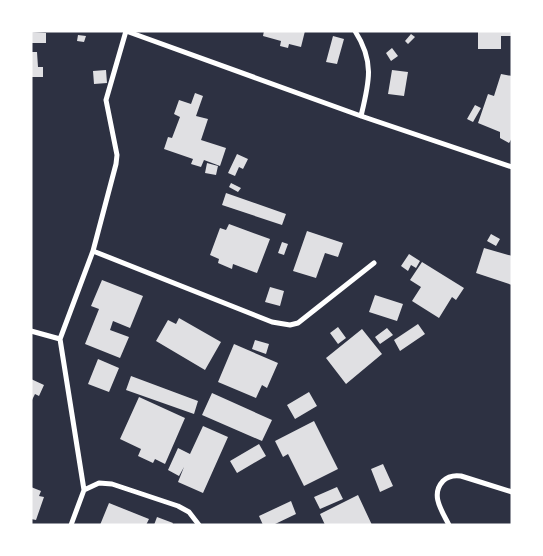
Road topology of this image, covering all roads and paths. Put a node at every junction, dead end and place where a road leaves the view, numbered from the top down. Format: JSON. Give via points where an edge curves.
{"nodes":[{"id":1,"x":126,"y":31,"type":"edge"},
{"id":2,"x":355,"y":31,"type":"edge"},
{"id":3,"x":361,"y":116,"type":"junction"},
{"id":4,"x":512,"y":167,"type":"edge"},
{"id":5,"x":93,"y":251,"type":"junction"},
{"id":6,"x":374,"y":263,"type":"dead end"},
{"id":7,"x":31,"y":331,"type":"edge"},
{"id":8,"x":60,"y":339,"type":"junction"},
{"id":9,"x":84,"y":490,"type":"junction"},
{"id":10,"x":512,"y":492,"type":"edge"},
{"id":11,"x":71,"y":525,"type":"edge"},
{"id":12,"x":199,"y":525,"type":"edge"},
{"id":13,"x":449,"y":525,"type":"edge"}],
"edges":[{"from":1,"to":3,"type":"street"},
{"from":1,"to":5,"type":"street","via":[[106,100],[116,164]]},
{"from":2,"to":3,"type":"street","via":[[369,66],[369,82]]},
{"from":3,"to":4,"type":"street"},
{"from":5,"to":6,"type":"street","via":[[272,322],[290,326]]},
{"from":5,"to":8,"type":"street"},
{"from":7,"to":8,"type":"street"},
{"from":8,"to":9,"type":"street"},
{"from":9,"to":11,"type":"street"},
{"from":9,"to":12,"type":"street","via":[[99,483],[112,484],[178,506],[189,512]]},
{"from":10,"to":13,"type":"street","via":[[461,476],[445,479],[438,487],[437,495]]}]}
